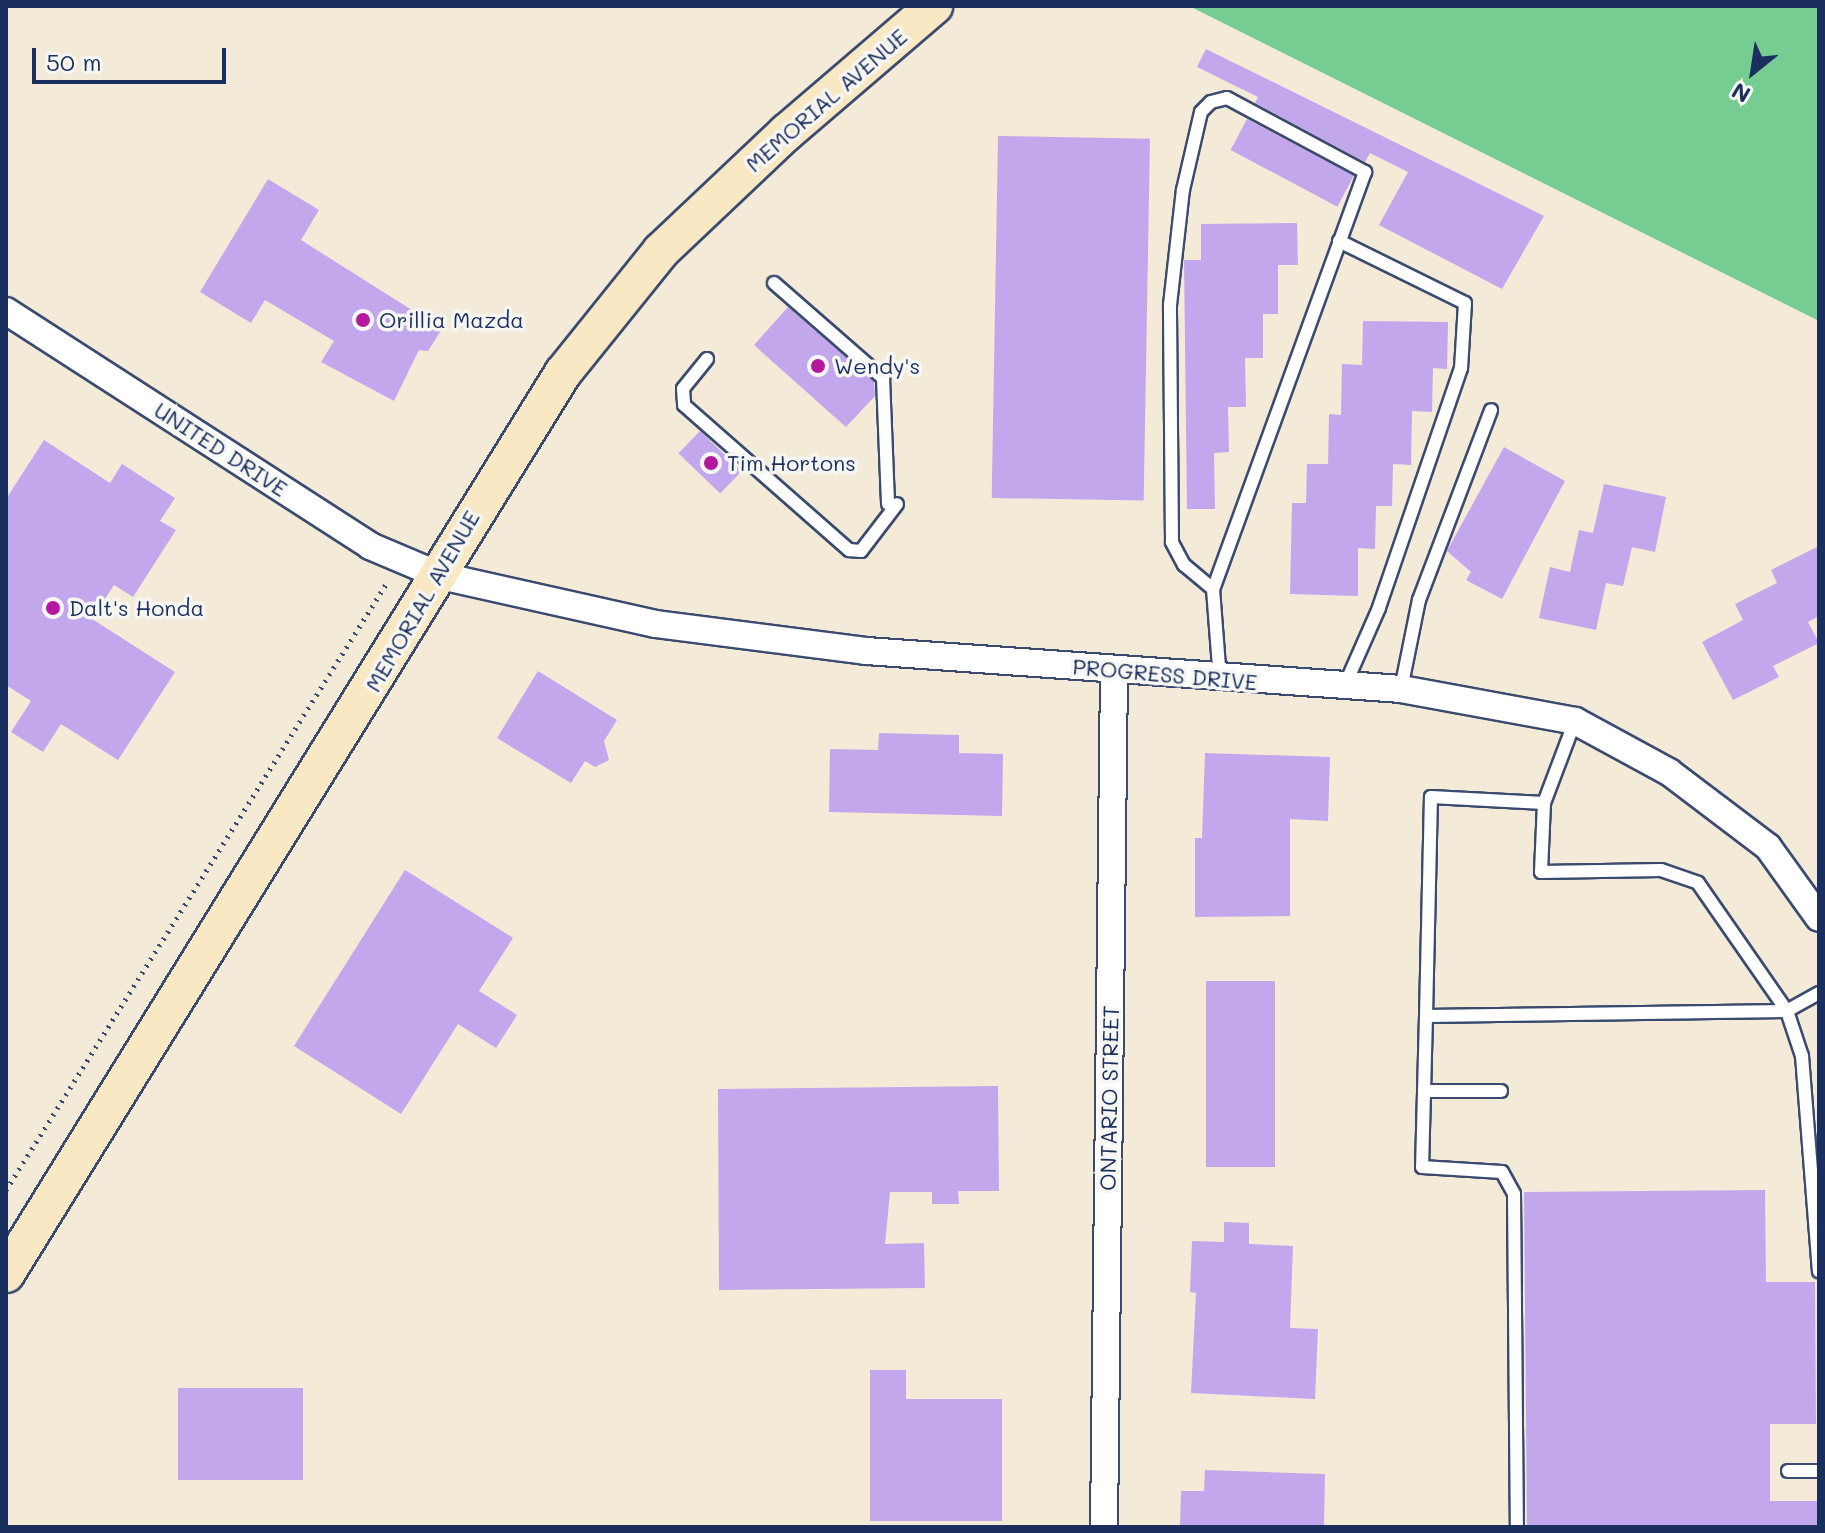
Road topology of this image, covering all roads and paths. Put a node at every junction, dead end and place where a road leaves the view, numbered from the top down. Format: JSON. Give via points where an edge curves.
{"nodes":[{"id":1,"x":934,"y":6,"type":"edge"},
{"id":2,"x":1339,"y":241,"type":"junction"},
{"id":3,"x":774,"y":283,"type":"dead end"},
{"id":4,"x":6,"y":311,"type":"edge"},
{"id":5,"x":707,"y":359,"type":"dead end"},
{"id":6,"x":1491,"y":410,"type":"dead end"},
{"id":7,"x":393,"y":572,"type":"dead end"},
{"id":8,"x":441,"y":576,"type":"junction"},
{"id":9,"x":1213,"y":589,"type":"junction"},
{"id":10,"x":1114,"y":669,"type":"junction"},
{"id":11,"x":1220,"y":679,"type":"junction"},
{"id":12,"x":1344,"y":688,"type":"junction"},
{"id":13,"x":1401,"y":689,"type":"junction"},
{"id":14,"x":1575,"y":721,"type":"junction"},
{"id":15,"x":1544,"y":803,"type":"junction"},
{"id":16,"x":1819,"y":918,"type":"edge"},
{"id":17,"x":1819,"y":993,"type":"edge"},
{"id":18,"x":1787,"y":1011,"type":"junction"},
{"id":19,"x":1426,"y":1016,"type":"junction"},
{"id":20,"x":1424,"y":1091,"type":"junction"},
{"id":21,"x":1501,"y":1091,"type":"dead end"},
{"id":22,"x":6,"y":1190,"type":"edge"},
{"id":23,"x":1819,"y":1271,"type":"edge"},
{"id":24,"x":6,"y":1274,"type":"edge"},
{"id":25,"x":1788,"y":1471,"type":"dead end"},
{"id":26,"x":1819,"y":1471,"type":"edge"},
{"id":27,"x":1104,"y":1527,"type":"edge"},
{"id":28,"x":1517,"y":1527,"type":"edge"}],
"edges":[{"from":1,"to":8,"type":"main road","name":"MEMORIAL AVENUE","via":[[787,132],[623,294],[509,456]]},
{"from":2,"to":9,"type":"lane"},
{"from":2,"to":9,"type":"lane","via":[[1365,172],[1227,98],[1211,102],[1201,112],[1174,254],[1169,517],[1172,542],[1184,565]]},
{"from":2,"to":12,"type":"lane","via":[[1465,303],[1461,368],[1379,608]]},
{"from":3,"to":5,"type":"lane","via":[[883,378],[892,504],[861,551],[849,550],[697,422],[684,405],[683,389]]},
{"from":4,"to":8,"type":"street","name":"UNITED DRIVE","via":[[370,546]]},
{"from":6,"to":13,"type":"lane","via":[[1419,600]]},
{"from":7,"to":22,"type":"path"},
{"from":8,"to":10,"type":"street","name":"PROGRESS DRIVE","via":[[656,624],[866,651]]},
{"from":8,"to":24,"type":"main road","name":"MEMORIAL AVENUE"},
{"from":9,"to":11,"type":"lane"},
{"from":10,"to":11,"type":"street","name":"PROGRESS DRIVE"},
{"from":10,"to":27,"type":"street","name":"ONTARIO STREET"},
{"from":11,"to":12,"type":"street","name":"PROGRESS DRIVE"},
{"from":12,"to":13,"type":"street","name":"PROGRESS DRIVE"},
{"from":13,"to":14,"type":"street","name":"PROGRESS DRIVE"},
{"from":14,"to":15,"type":"lane"},
{"from":14,"to":16,"type":"street","name":"PROGRESS DRIVE","via":[[1669,772],[1768,847]]},
{"from":15,"to":18,"type":"lane","via":[[1541,872],[1661,870],[1698,883]]},
{"from":15,"to":19,"type":"lane","via":[[1431,797]]},
{"from":17,"to":18,"type":"lane"},
{"from":18,"to":19,"type":"lane"},
{"from":18,"to":23,"type":"lane","via":[[1802,1056]]},
{"from":19,"to":20,"type":"lane"},
{"from":20,"to":21,"type":"lane"},
{"from":20,"to":28,"type":"lane","via":[[1422,1167],[1502,1172],[1514,1194]]},
{"from":25,"to":26,"type":"lane"}]}
